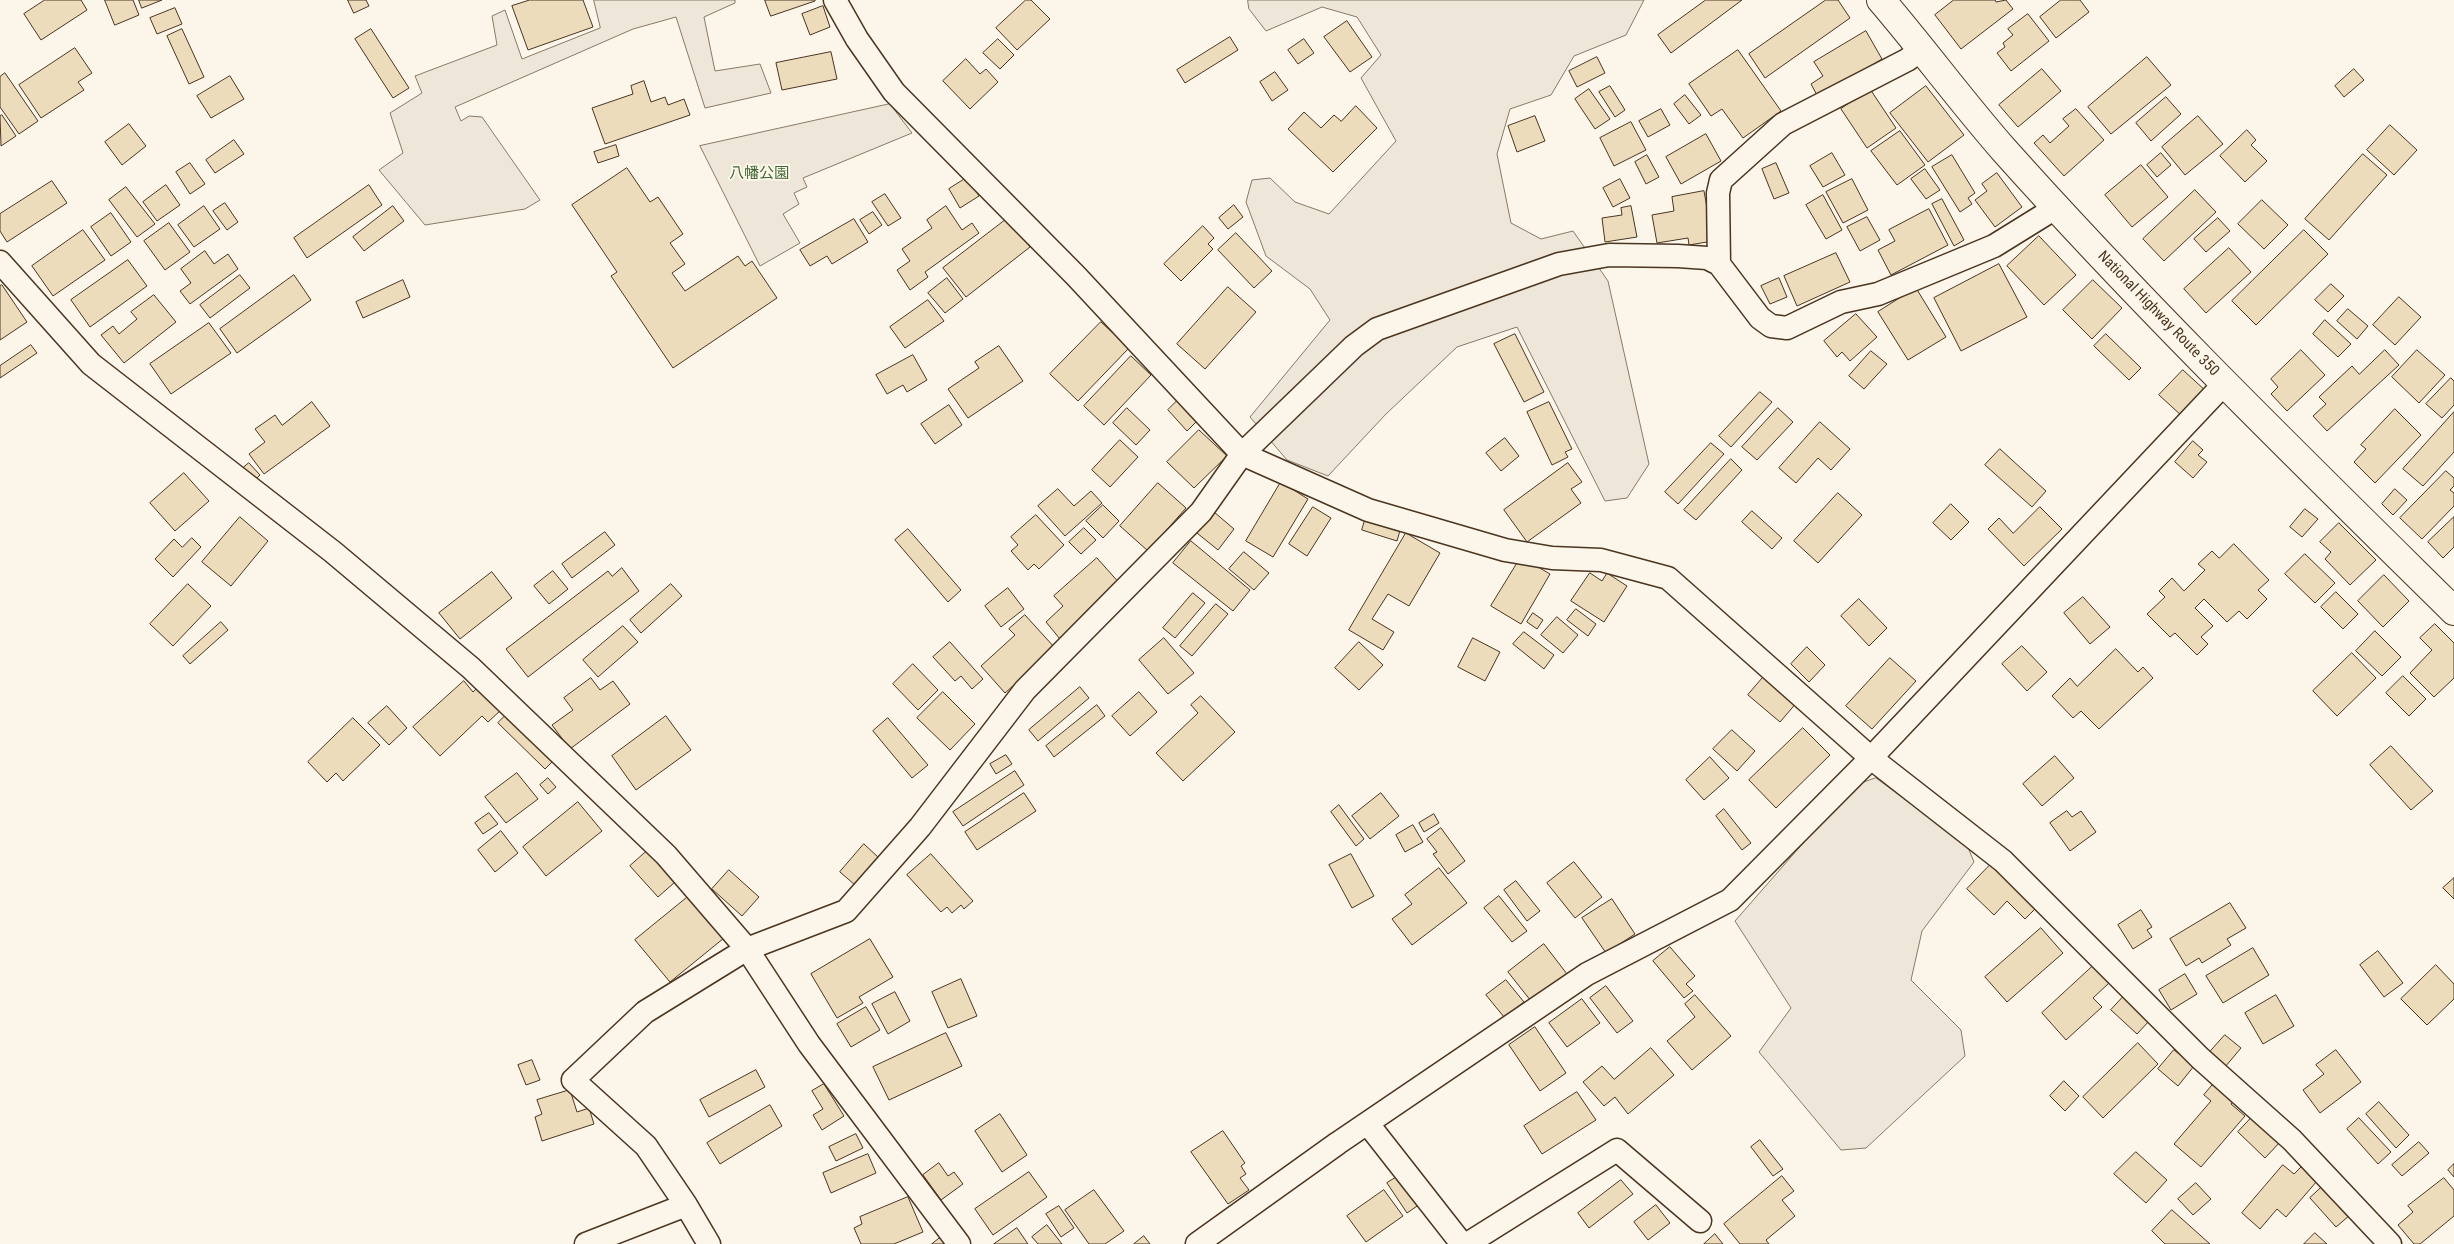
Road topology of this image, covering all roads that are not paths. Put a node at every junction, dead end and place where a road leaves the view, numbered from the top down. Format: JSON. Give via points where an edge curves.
{"nodes":[{"id":1,"x":835,"y":0,"type":"edge"},
{"id":2,"x":1881,"y":0,"type":"edge"},
{"id":3,"x":1922,"y":50,"type":"junction"},
{"id":4,"x":2057,"y":207,"type":"junction"},
{"id":5,"x":0,"y":262,"type":"edge"},
{"id":6,"x":1719,"y":264,"type":"junction"},
{"id":7,"x":2224,"y":384,"type":"junction"},
{"id":8,"x":1242,"y":454,"type":"junction"},
{"id":9,"x":2454,"y":611,"type":"edge"},
{"id":10,"x":1871,"y":758,"type":"junction"},
{"id":11,"x":747,"y":949,"type":"junction"},
{"id":12,"x":1368,"y":1124,"type":"junction"},
{"id":13,"x":686,"y":1205,"type":"junction"},
{"id":14,"x":1700,"y":1221,"type":"dead end"},
{"id":15,"x":586,"y":1244,"type":"edge"},
{"id":16,"x":709,"y":1244,"type":"edge"},
{"id":17,"x":959,"y":1244,"type":"edge"},
{"id":18,"x":1197,"y":1244,"type":"edge"},
{"id":19,"x":1462,"y":1244,"type":"edge"},
{"id":20,"x":1467,"y":1244,"type":"edge"},
{"id":21,"x":2390,"y":1244,"type":"edge"}],
"edges":[{"from":1,"to":8,"type":"street","via":[[857,40],[894,92],[1076,276]]},
{"from":2,"to":3,"type":"highway","name":"National Highway Route 350"},
{"from":3,"to":4,"type":"highway","name":"National Highway Route 350"},
{"from":3,"to":6,"type":"street","via":[[1783,124],[1721,180],[1718,193]]},
{"from":4,"to":6,"type":"street","via":[[1994,246],[1878,294],[1841,302],[1786,328],[1771,326],[1760,318]]},
{"from":4,"to":7,"type":"highway","name":"National Highway Route 350"},
{"from":5,"to":11,"type":"street","via":[[91,364],[333,552],[471,668],[666,856]]},
{"from":6,"to":8,"type":"street","via":[[1708,258],[1609,255],[1567,263],[1377,329],[1354,346]]},
{"from":7,"to":9,"type":"highway","name":"National Highway Route 350"},
{"from":7,"to":10,"type":"street"},
{"from":8,"to":10,"type":"street","via":[[1386,516],[1505,550],[1552,558],[1601,560],[1668,578]]},
{"from":8,"to":11,"type":"street","via":[[1200,512],[1025,690],[920,828],[846,911]]},
{"from":10,"to":12,"type":"street","via":[[1730,900],[1587,974]]},
{"from":10,"to":21,"type":"street","via":[[2003,861],[2200,1058],[2292,1140]]},
{"from":11,"to":13,"type":"street","via":[[645,1012],[573,1080],[646,1146]]},
{"from":11,"to":17,"type":"street","via":[[809,1044]]},
{"from":12,"to":18,"type":"street"},
{"from":12,"to":19,"type":"street"},
{"from":13,"to":15,"type":"street"},
{"from":13,"to":16,"type":"street"},
{"from":14,"to":20,"type":"street","via":[[1617,1150]]}]}
